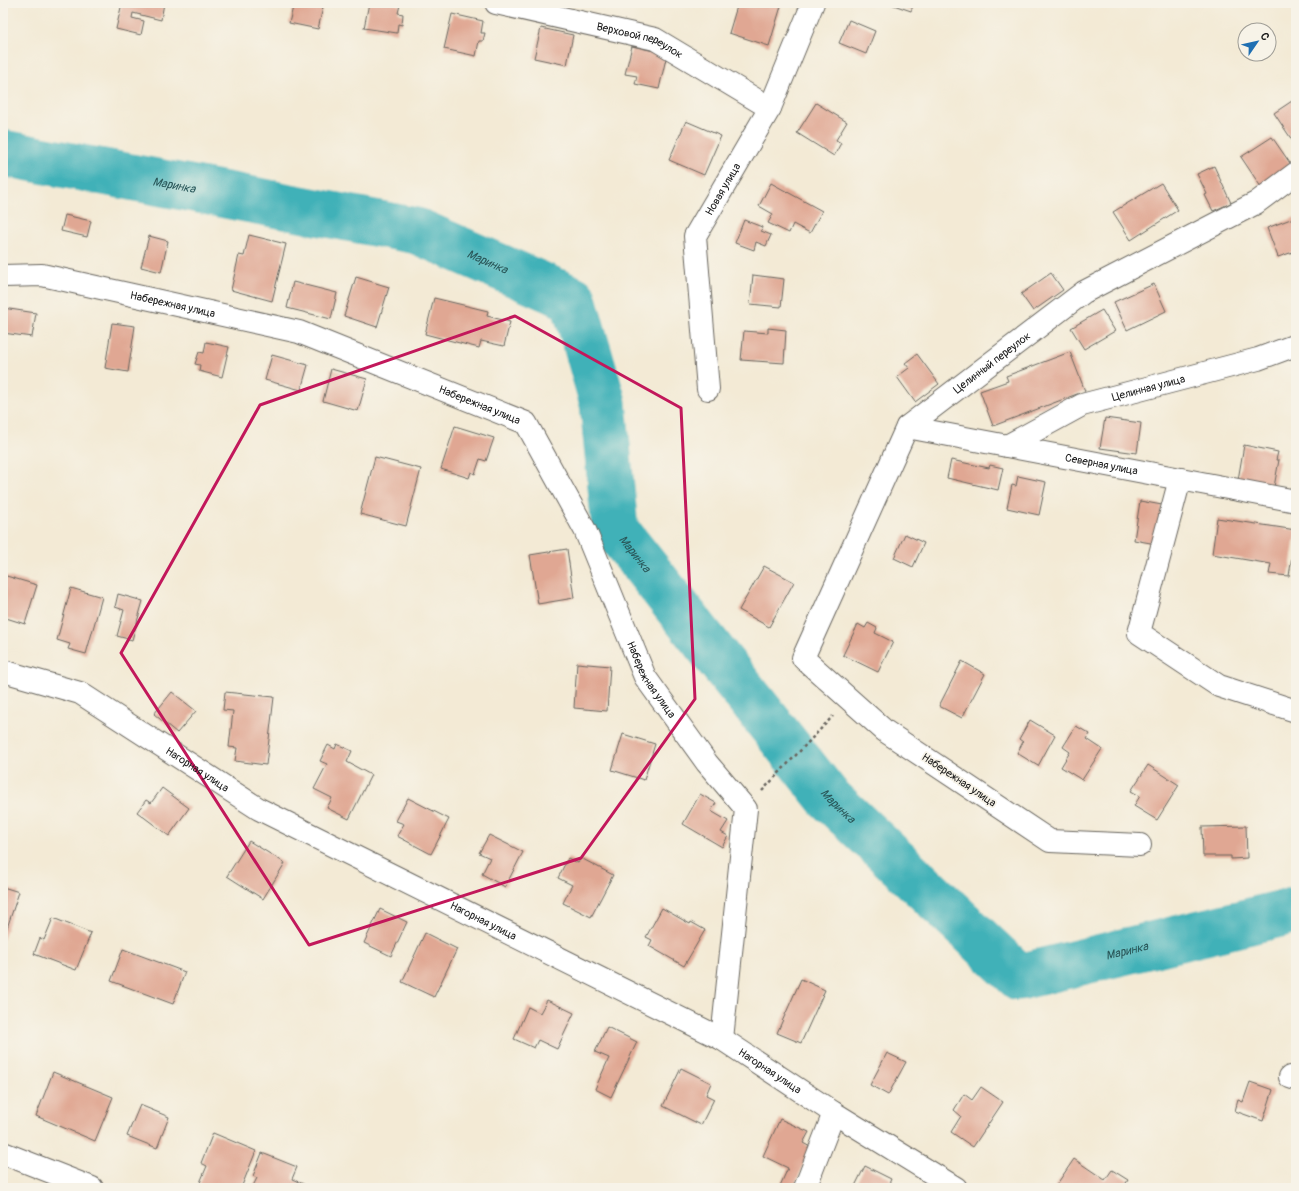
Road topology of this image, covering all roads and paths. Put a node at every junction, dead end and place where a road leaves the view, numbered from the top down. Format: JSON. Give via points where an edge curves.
{"nodes":[{"id":1,"x":496,"y":3,"type":"edge"},
{"id":2,"x":813,"y":3,"type":"edge"},
{"id":3,"x":770,"y":108,"type":"junction"},
{"id":4,"x":1296,"y":173,"type":"edge"},
{"id":5,"x":3,"y":276,"type":"edge"},
{"id":6,"x":1296,"y":345,"type":"edge"},
{"id":7,"x":708,"y":389,"type":"dead end"},
{"id":8,"x":908,"y":427,"type":"junction"},
{"id":9,"x":1007,"y":446,"type":"junction"},
{"id":10,"x":1180,"y":479,"type":"junction"},
{"id":11,"x":1296,"y":501,"type":"edge"},
{"id":12,"x":803,"y":658,"type":"joint"},
{"id":13,"x":3,"y":671,"type":"edge"},
{"id":14,"x":1296,"y":712,"type":"edge"},
{"id":15,"x":824,"y":725,"type":"dead end"},
{"id":16,"x":780,"y":770,"type":"dead end"},
{"id":17,"x":1140,"y":844,"type":"dead end"},
{"id":18,"x":722,"y":1039,"type":"junction"},
{"id":19,"x":834,"y":1113,"type":"junction"},
{"id":20,"x":3,"y":1153,"type":"edge"},
{"id":21,"x":92,"y":1188,"type":"edge"},
{"id":22,"x":805,"y":1188,"type":"edge"},
{"id":23,"x":956,"y":1188,"type":"edge"}],
"edges":[{"from":1,"to":3,"type":"street","name":"Верховой переулок","via":[[655,39]]},
{"from":2,"to":3,"type":"street","name":"Новая улица"},
{"from":3,"to":7,"type":"street","name":"Новая улица","via":[[696,236]]},
{"from":4,"to":8,"type":"street","name":"Целинный переулок","via":[[1256,203],[1084,292]]},
{"from":5,"to":18,"type":"street","name":"Набережная улица","via":[[42,275],[299,332],[526,423],[585,530],[645,677],[706,763],[746,809]]},
{"from":6,"to":9,"type":"street","name":"Целинная улица","via":[[1258,359],[1082,405]]},
{"from":8,"to":9,"type":"street","name":"Северная улица"},
{"from":8,"to":12,"type":"street","name":"Целинный переулок"},
{"from":9,"to":10,"type":"street","name":"Северная улица"},
{"from":10,"to":11,"type":"street","name":"Северная улица"},
{"from":10,"to":14,"type":"street","via":[[1139,633],[1219,686]]},
{"from":12,"to":17,"type":"street","name":"Набережная улица","via":[[885,731],[1050,841]]},
{"from":13,"to":18,"type":"street","name":"Нагорная улица","via":[[80,693],[259,809]]},
{"from":15,"to":16,"type":"path"},
{"from":18,"to":19,"type":"street","name":"Нагорная улица"},
{"from":19,"to":22,"type":"street"},
{"from":19,"to":23,"type":"street","name":"Нагорная улица"},
{"from":20,"to":21,"type":"street"}]}
